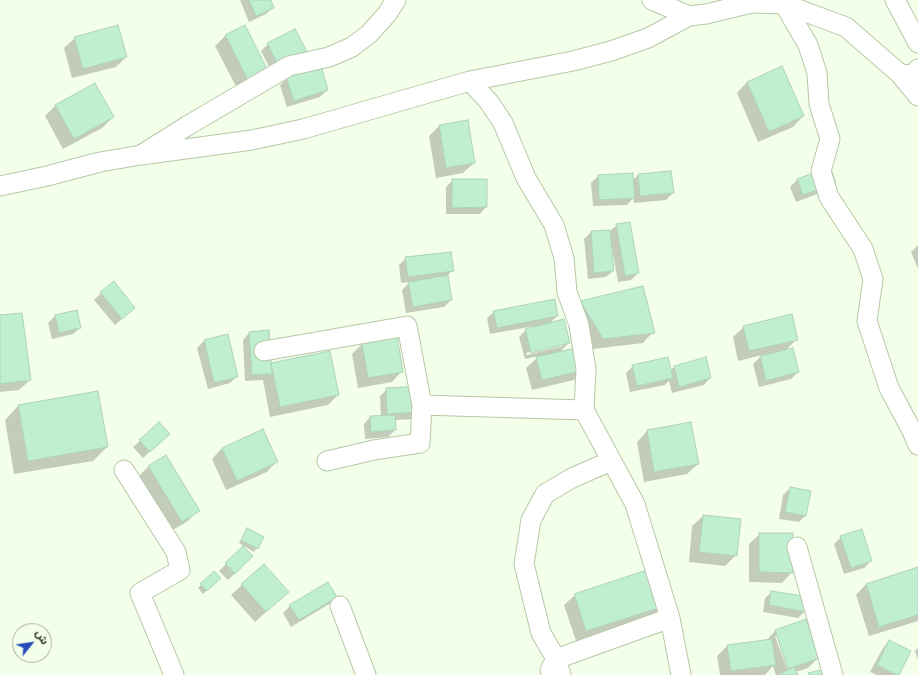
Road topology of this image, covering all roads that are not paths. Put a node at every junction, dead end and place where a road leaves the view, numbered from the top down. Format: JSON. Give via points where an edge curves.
{"nodes":[{"id":1,"x":396,"y":0,"type":"edge"},
{"id":2,"x":652,"y":0,"type":"edge"},
{"id":3,"x":896,"y":0,"type":"edge"},
{"id":4,"x":783,"y":2,"type":"edge"},
{"id":5,"x":689,"y":16,"type":"junction"},
{"id":6,"x":918,"y":43,"type":"edge"},
{"id":7,"x":909,"y":72,"type":"edge"},
{"id":8,"x":470,"y":81,"type":"junction"},
{"id":9,"x":918,"y":96,"type":"edge"},
{"id":10,"x":141,"y":155,"type":"junction"},
{"id":11,"x":0,"y":186,"type":"edge"},
{"id":12,"x":264,"y":351,"type":"dead end"},
{"id":13,"x":422,"y":405,"type":"junction"},
{"id":14,"x":584,"y":410,"type":"junction"},
{"id":15,"x":918,"y":445,"type":"edge"},
{"id":16,"x":327,"y":461,"type":"dead end"},
{"id":17,"x":611,"y":461,"type":"junction"},
{"id":18,"x":124,"y":470,"type":"dead end"},
{"id":19,"x":797,"y":547,"type":"dead end"},
{"id":20,"x":340,"y":606,"type":"dead end"},
{"id":21,"x":670,"y":618,"type":"junction"},
{"id":22,"x":555,"y":670,"type":"edge"},
{"id":23,"x":174,"y":675,"type":"edge"},
{"id":24,"x":366,"y":675,"type":"edge"},
{"id":25,"x":681,"y":675,"type":"edge"},
{"id":26,"x":833,"y":675,"type":"edge"}],
"edges":[{"from":1,"to":10,"type":"street","via":[[369,34],[352,47],[329,57],[289,66]]},
{"from":2,"to":5,"type":"street"},
{"from":3,"to":6,"type":"street"},
{"from":4,"to":5,"type":"street","via":[[752,3]]},
{"from":4,"to":7,"type":"street","via":[[846,27]]},
{"from":4,"to":15,"type":"street","via":[[808,45],[817,73],[819,104],[830,139],[821,171],[829,197],[862,249],[873,280],[867,321],[889,388]]},
{"from":5,"to":8,"type":"street","via":[[648,38],[611,51]]},
{"from":7,"to":9,"type":"street"},
{"from":8,"to":10,"type":"street","via":[[303,129],[252,140]]},
{"from":8,"to":14,"type":"street","via":[[503,123],[526,178],[554,225],[564,258],[567,292],[579,325],[586,369]]},
{"from":10,"to":11,"type":"street"},
{"from":12,"to":13,"type":"street","via":[[407,326]]},
{"from":13,"to":14,"type":"street"},
{"from":13,"to":16,"type":"street","via":[[420,443]]},
{"from":14,"to":17,"type":"street"},
{"from":17,"to":21,"type":"street","via":[[635,504]]},
{"from":17,"to":22,"type":"street","via":[[572,478],[545,494],[531,520],[524,564],[541,633]]},
{"from":18,"to":23,"type":"street","via":[[176,552],[180,570],[140,593]]},
{"from":19,"to":26,"type":"street"},
{"from":20,"to":24,"type":"street"},
{"from":21,"to":22,"type":"street"},
{"from":21,"to":25,"type":"street"}]}
